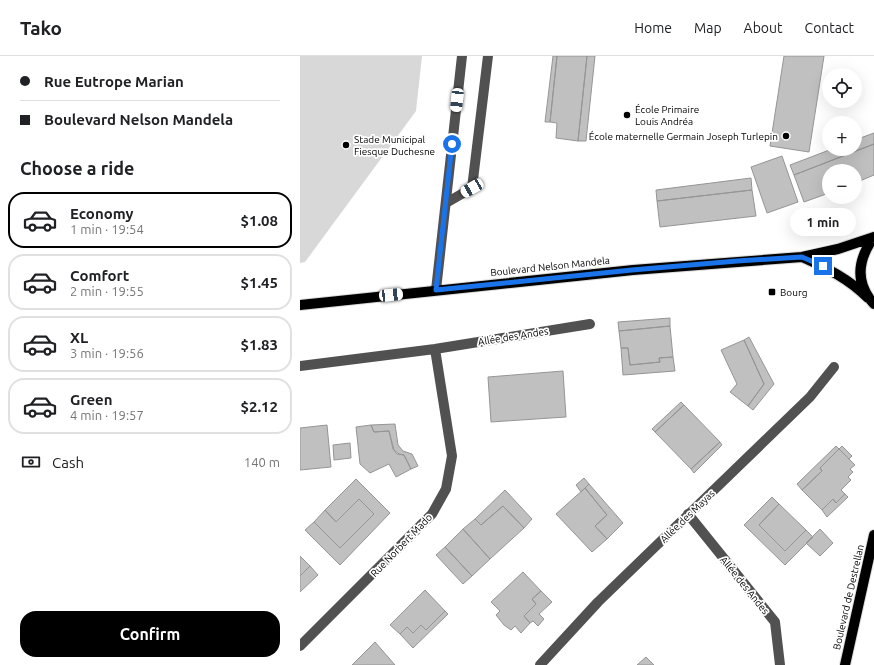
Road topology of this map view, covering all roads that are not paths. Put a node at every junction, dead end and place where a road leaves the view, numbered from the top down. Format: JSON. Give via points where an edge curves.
{"nodes":[{"id":1,"x":462,"y":56,"type":"edge"},
{"id":2,"x":488,"y":56,"type":"edge"},
{"id":3,"x":446,"y":203,"type":"junction"},
{"id":4,"x":874,"y":237,"type":"edge"},
{"id":5,"x":802,"y":257,"type":"junction"},
{"id":6,"x":436,"y":290,"type":"junction"},
{"id":7,"x":871,"y":301,"type":"edge"},
{"id":8,"x":300,"y":305,"type":"edge"},
{"id":9,"x":590,"y":324,"type":"dead end"},
{"id":10,"x":435,"y":349,"type":"junction"},
{"id":11,"x":300,"y":366,"type":"edge"},
{"id":12,"x":834,"y":367,"type":"dead end"},
{"id":13,"x":688,"y":514,"type":"junction"},
{"id":14,"x":874,"y":535,"type":"edge"},
{"id":15,"x":300,"y":646,"type":"edge"},
{"id":16,"x":540,"y":665,"type":"edge"},
{"id":17,"x":780,"y":665,"type":"edge"},
{"id":18,"x":845,"y":665,"type":"edge"}],
"edges":[{"from":1,"to":3,"type":"street"},
{"from":2,"to":3,"type":"street","via":[[472,188]]},
{"from":3,"to":6,"type":"street"},
{"from":4,"to":5,"type":"main road","name":"Boulevard Nelson Mandela"},
{"from":4,"to":7,"type":"main road","via":[[865,249],[860,276]]},
{"from":5,"to":6,"type":"main road","name":"Boulevard Nelson Mandela","via":[[632,270]]},
{"from":5,"to":7,"type":"main road","name":"Boulevard Nelson Mandela","via":[[854,284]]},
{"from":6,"to":8,"type":"main road","name":"Boulevard Nelson Mandela"},
{"from":9,"to":10,"type":"street","name":"Allée des Andes"},
{"from":10,"to":11,"type":"street","name":"Allée des Andes"},
{"from":10,"to":15,"type":"street","name":"Rue Norbert Mado","via":[[452,456],[446,489],[432,514]]},
{"from":12,"to":13,"type":"street","name":"Allée des Mayas","via":[[810,397]]},
{"from":13,"to":16,"type":"street","name":"Allée des Mayas","via":[[598,602]]},
{"from":13,"to":17,"type":"street","name":"Allée des Andes","via":[[775,622]]},
{"from":14,"to":18,"type":"main road","name":"Boulevard de Destrellan"}]}
